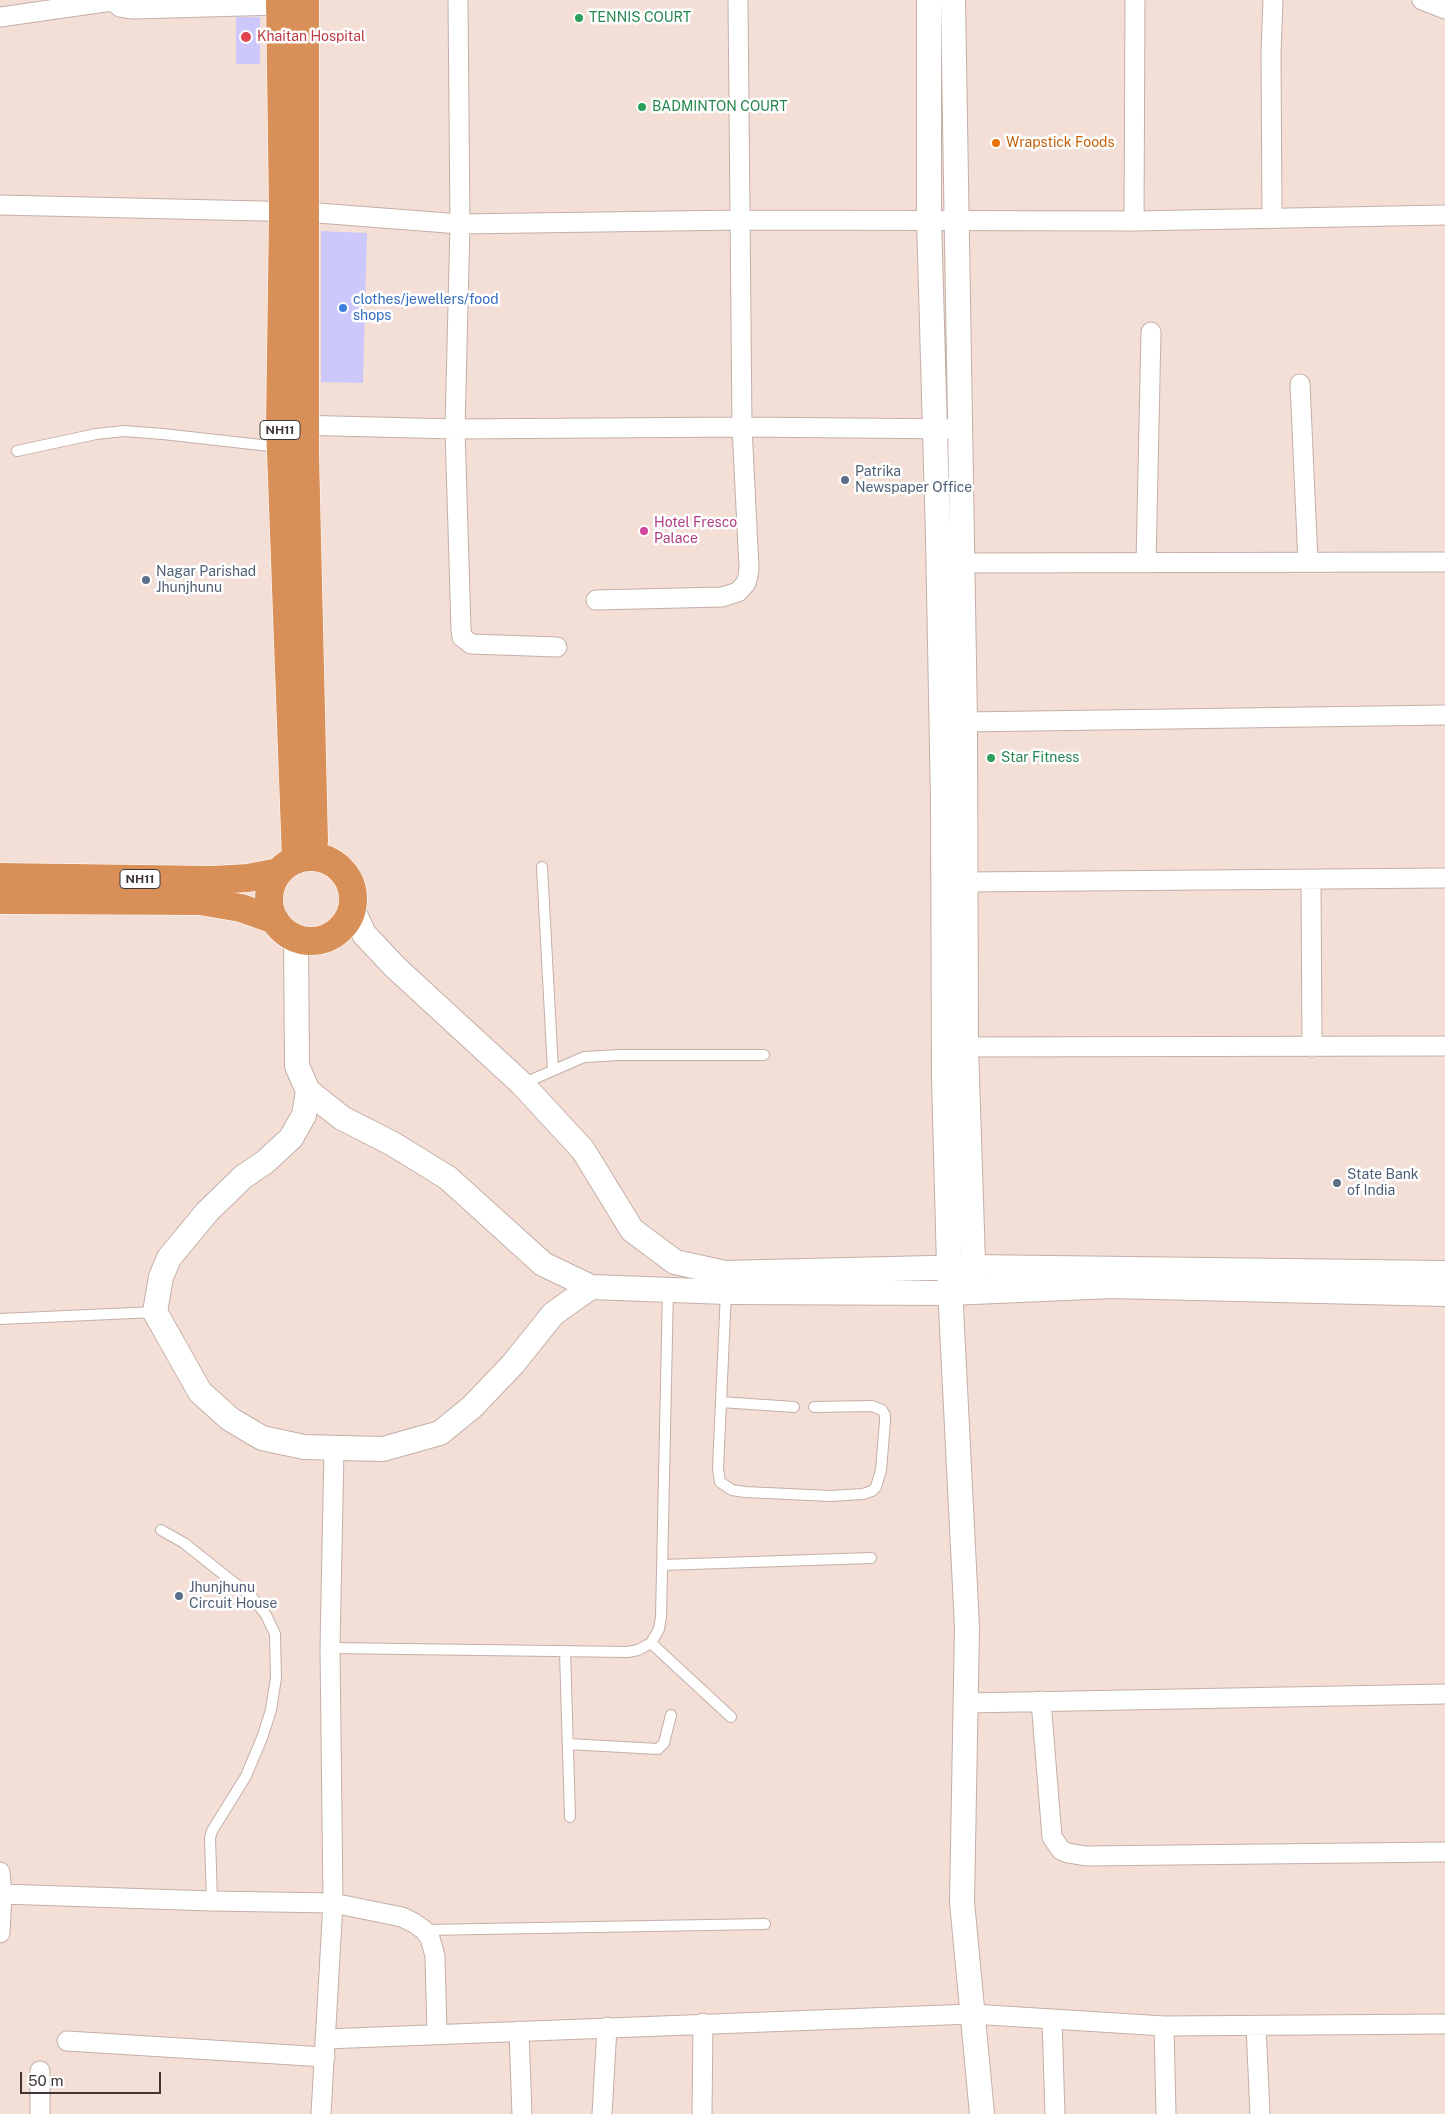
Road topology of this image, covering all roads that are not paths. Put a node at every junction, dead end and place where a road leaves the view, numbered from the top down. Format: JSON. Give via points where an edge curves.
{"nodes":[{"id":1,"x":458,"y":0,"type":"edge"},
{"id":2,"x":738,"y":0,"type":"edge"},
{"id":3,"x":929,"y":0,"type":"edge"},
{"id":4,"x":953,"y":0,"type":"edge"},
{"id":5,"x":1135,"y":0,"type":"edge"},
{"id":6,"x":1273,"y":0,"type":"edge"},
{"id":7,"x":1422,"y":0,"type":"edge"},
{"id":8,"x":112,"y":1,"type":"edge"},
{"id":9,"x":289,"y":2,"type":"edge"},
{"id":10,"x":1445,"y":9,"type":"edge"},
{"id":11,"x":0,"y":17,"type":"edge"},
{"id":12,"x":0,"y":205,"type":"edge"},
{"id":13,"x":294,"y":212,"type":"junction"},
{"id":14,"x":1445,"y":215,"type":"edge"},
{"id":15,"x":1272,"y":218,"type":"junction"},
{"id":16,"x":929,"y":219,"type":"junction"},
{"id":17,"x":957,"y":219,"type":"junction"},
{"id":18,"x":740,"y":220,"type":"junction"},
{"id":19,"x":1134,"y":220,"type":"junction"},
{"id":20,"x":460,"y":224,"type":"junction"},
{"id":21,"x":1151,"y":332,"type":"dead end"},
{"id":22,"x":1300,"y":384,"type":"dead end"},
{"id":23,"x":742,"y":426,"type":"junction"},
{"id":24,"x":455,"y":429,"type":"junction"},
{"id":25,"x":959,"y":429,"type":"junction"},
{"id":26,"x":934,"y":430,"type":"junction"},
{"id":27,"x":289,"y":432,"type":"junction"},
{"id":28,"x":17,"y":451,"type":"dead end"},
{"id":29,"x":1308,"y":562,"type":"junction"},
{"id":30,"x":1445,"y":562,"type":"edge"},
{"id":31,"x":961,"y":563,"type":"junction"},
{"id":32,"x":1146,"y":563,"type":"junction"},
{"id":33,"x":596,"y":600,"type":"dead end"},
{"id":34,"x":557,"y":647,"type":"dead end"},
{"id":35,"x":1445,"y":715,"type":"edge"},
{"id":36,"x":965,"y":722,"type":"junction"},
{"id":37,"x":296,"y":863,"type":"junction"},
{"id":38,"x":542,"y":867,"type":"dead end"},
{"id":39,"x":0,"y":877,"type":"edge"},
{"id":40,"x":1445,"y":878,"type":"edge"},
{"id":41,"x":1311,"y":880,"type":"junction"},
{"id":42,"x":965,"y":882,"type":"junction"},
{"id":43,"x":0,"y":900,"type":"edge"},
{"id":44,"x":352,"y":908,"type":"junction"},
{"id":45,"x":275,"y":920,"type":"junction"},
{"id":46,"x":296,"y":938,"type":"junction"},
{"id":47,"x":1445,"y":1046,"type":"edge"},
{"id":48,"x":966,"y":1047,"type":"junction"},
{"id":49,"x":1312,"y":1047,"type":"junction"},
{"id":50,"x":764,"y":1055,"type":"dead end"},
{"id":51,"x":553,"y":1070,"type":"junction"},
{"id":52,"x":522,"y":1084,"type":"junction"},
{"id":53,"x":308,"y":1091,"type":"junction"},
{"id":54,"x":949,"y":1267,"type":"junction"},
{"id":55,"x":972,"y":1267,"type":"junction"},
{"id":56,"x":1445,"y":1273,"type":"edge"},
{"id":57,"x":592,"y":1287,"type":"junction"},
{"id":58,"x":668,"y":1290,"type":"junction"},
{"id":59,"x":726,"y":1292,"type":"junction"},
{"id":60,"x":974,"y":1292,"type":"junction"},
{"id":61,"x":950,"y":1293,"type":"junction"},
{"id":62,"x":1445,"y":1294,"type":"edge"},
{"id":63,"x":155,"y":1312,"type":"junction"},
{"id":64,"x":0,"y":1319,"type":"edge"},
{"id":65,"x":721,"y":1402,"type":"junction"},
{"id":66,"x":794,"y":1407,"type":"dead end"},
{"id":67,"x":814,"y":1407,"type":"dead end"},
{"id":68,"x":334,"y":1449,"type":"junction"},
{"id":69,"x":161,"y":1530,"type":"dead end"},
{"id":70,"x":871,"y":1558,"type":"dead end"},
{"id":71,"x":662,"y":1565,"type":"junction"},
{"id":72,"x":651,"y":1643,"type":"junction"},
{"id":73,"x":330,"y":1648,"type":"junction"},
{"id":74,"x":565,"y":1651,"type":"junction"},
{"id":75,"x":1445,"y":1694,"type":"edge"},
{"id":76,"x":1041,"y":1701,"type":"junction"},
{"id":77,"x":966,"y":1702,"type":"junction"},
{"id":78,"x":671,"y":1715,"type":"dead end"},
{"id":79,"x":731,"y":1717,"type":"dead end"},
{"id":80,"x":568,"y":1744,"type":"junction"},
{"id":81,"x":570,"y":1817,"type":"dead end"},
{"id":82,"x":1445,"y":1852,"type":"edge"},
{"id":83,"x":0,"y":1872,"type":"edge"},
{"id":84,"x":2,"y":1894,"type":"junction"},
{"id":85,"x":212,"y":1901,"type":"junction"},
{"id":86,"x":333,"y":1902,"type":"junction"},
{"id":87,"x":766,"y":1924,"type":"dead end"},
{"id":88,"x":424,"y":1930,"type":"junction"},
{"id":89,"x":0,"y":1933,"type":"edge"},
{"id":90,"x":972,"y":2014,"type":"junction"},
{"id":91,"x":1052,"y":2020,"type":"junction"},
{"id":92,"x":703,"y":2024,"type":"junction"},
{"id":93,"x":1445,"y":2024,"type":"edge"},
{"id":94,"x":1164,"y":2026,"type":"junction"},
{"id":95,"x":1256,"y":2026,"type":"junction"},
{"id":96,"x":607,"y":2027,"type":"junction"},
{"id":97,"x":519,"y":2031,"type":"junction"},
{"id":98,"x":437,"y":2034,"type":"junction"},
{"id":99,"x":68,"y":2041,"type":"dead end"},
{"id":100,"x":325,"y":2048,"type":"junction"},
{"id":101,"x":40,"y":2071,"type":"dead end"},
{"id":102,"x":40,"y":2114,"type":"edge"},
{"id":103,"x":321,"y":2114,"type":"edge"},
{"id":104,"x":522,"y":2114,"type":"edge"},
{"id":105,"x":602,"y":2114,"type":"edge"},
{"id":106,"x":702,"y":2114,"type":"edge"},
{"id":107,"x":982,"y":2114,"type":"edge"},
{"id":108,"x":1055,"y":2114,"type":"edge"},
{"id":109,"x":1166,"y":2114,"type":"edge"},
{"id":110,"x":1260,"y":2114,"type":"edge"}],
"edges":[{"from":1,"to":20,"type":"street"},
{"from":2,"to":18,"type":"street"},
{"from":3,"to":16,"type":"street"},
{"from":4,"to":17,"type":"street"},
{"from":5,"to":19,"type":"street"},
{"from":6,"to":15,"type":"street"},
{"from":7,"to":10,"type":"street"},
{"from":8,"to":9,"type":"street","via":[[120,8],[133,9]]},
{"from":8,"to":11,"type":"street"},
{"from":9,"to":13,"type":"highway","number":"NH11"},
{"from":12,"to":13,"type":"street"},
{"from":13,"to":20,"type":"street"},
{"from":13,"to":27,"type":"highway","number":"NH11"},
{"from":14,"to":15,"type":"street"},
{"from":15,"to":19,"type":"street"},
{"from":16,"to":17,"type":"street"},
{"from":16,"to":18,"type":"street"},
{"from":16,"to":26,"type":"street"},
{"from":17,"to":19,"type":"street"},
{"from":17,"to":25,"type":"street"},
{"from":18,"to":20,"type":"street"},
{"from":18,"to":23,"type":"street"},
{"from":20,"to":24,"type":"street"},
{"from":21,"to":32,"type":"street"},
{"from":22,"to":29,"type":"street"},
{"from":23,"to":24,"type":"street"},
{"from":23,"to":26,"type":"street"},
{"from":23,"to":33,"type":"street","via":[[749,568],[743,588],[734,595],[722,597]]},
{"from":24,"to":27,"type":"street"},
{"from":24,"to":34,"type":"street","via":[[462,637],[472,644]]},
{"from":25,"to":26,"type":"street"},
{"from":25,"to":31,"type":"street"},
{"from":26,"to":54,"type":"street"},
{"from":27,"to":28,"type":"lane","via":[[163,434],[124,431]]},
{"from":27,"to":37,"type":"highway","number":"NH11"},
{"from":29,"to":30,"type":"street"},
{"from":29,"to":32,"type":"street"},
{"from":31,"to":32,"type":"street"},
{"from":31,"to":36,"type":"street"},
{"from":35,"to":36,"type":"street"},
{"from":36,"to":42,"type":"street"},
{"from":37,"to":39,"type":"highway","number":"NH11","via":[[248,878],[213,880]]},
{"from":37,"to":44,"type":"highway","via":[[324,859],[343,871],[354,898]]},
{"from":37,"to":45,"type":"highway","number":"NH11","via":[[274,880],[269,896]]},
{"from":38,"to":51,"type":"lane"},
{"from":40,"to":41,"type":"street"},
{"from":41,"to":42,"type":"street"},
{"from":41,"to":49,"type":"street"},
{"from":42,"to":48,"type":"street"},
{"from":43,"to":45,"type":"highway","number":"NH11","via":[[200,901],[224,904]]},
{"from":44,"to":46,"type":"highway","via":[[342,928],[333,935],[316,941]]},
{"from":44,"to":52,"type":"street","via":[[364,934],[395,967]]},
{"from":45,"to":46,"type":"highway","number":"NH11","via":[[285,932]]},
{"from":46,"to":53,"type":"street","via":[[298,1066]]},
{"from":47,"to":49,"type":"street"},
{"from":48,"to":49,"type":"street"},
{"from":48,"to":55,"type":"street"},
{"from":50,"to":51,"type":"lane","via":[[600,1055],[584,1057]]},
{"from":51,"to":52,"type":"lane"},
{"from":52,"to":54,"type":"street","via":[[583,1150],[632,1230],[675,1262],[725,1273]]},
{"from":53,"to":57,"type":"street","via":[[342,1118],[448,1178],[543,1264]]},
{"from":53,"to":63,"type":"street","via":[[304,1115],[291,1138],[243,1177],[169,1258],[161,1277]]},
{"from":54,"to":55,"type":"street"},
{"from":54,"to":61,"type":"street"},
{"from":55,"to":56,"type":"street"},
{"from":55,"to":60,"type":"street"},
{"from":57,"to":58,"type":"street"},
{"from":57,"to":68,"type":"street","via":[[553,1314],[472,1407],[440,1433],[383,1449]]},
{"from":58,"to":59,"type":"street"},
{"from":58,"to":71,"type":"lane"},
{"from":59,"to":61,"type":"street"},
{"from":59,"to":65,"type":"lane"},
{"from":60,"to":61,"type":"street"},
{"from":60,"to":62,"type":"street","via":[[1112,1286]]},
{"from":61,"to":77,"type":"street","via":[[967,1627]]},
{"from":63,"to":64,"type":"lane"},
{"from":63,"to":68,"type":"street","via":[[200,1392],[230,1419],[262,1438],[304,1447]]},
{"from":65,"to":66,"type":"lane"},
{"from":65,"to":67,"type":"lane","via":[[718,1468],[720,1482],[725,1487],[745,1492],[831,1496],[872,1491],[881,1470],[885,1414],[872,1406]]},
{"from":68,"to":73,"type":"street"},
{"from":69,"to":85,"type":"lane","via":[[184,1543],[252,1597],[275,1634],[276,1678],[271,1710],[246,1776],[210,1838]]},
{"from":70,"to":71,"type":"lane"},
{"from":71,"to":72,"type":"lane","via":[[661,1617]]},
{"from":72,"to":74,"type":"lane","via":[[628,1652]]},
{"from":72,"to":79,"type":"lane"},
{"from":73,"to":74,"type":"lane"},
{"from":73,"to":86,"type":"street"},
{"from":74,"to":80,"type":"lane"},
{"from":75,"to":76,"type":"street"},
{"from":76,"to":77,"type":"street"},
{"from":76,"to":82,"type":"street","via":[[1052,1837],[1061,1850],[1068,1853],[1086,1856]]},
{"from":77,"to":90,"type":"street","via":[[962,1902]]},
{"from":78,"to":80,"type":"lane","via":[[664,1744],[658,1750]]},
{"from":80,"to":81,"type":"lane"},
{"from":83,"to":84,"type":"street"},
{"from":84,"to":85,"type":"street"},
{"from":84,"to":89,"type":"street"},
{"from":85,"to":86,"type":"street"},
{"from":86,"to":88,"type":"street","via":[[402,1917]]},
{"from":86,"to":100,"type":"street"},
{"from":87,"to":88,"type":"lane"},
{"from":88,"to":98,"type":"street","via":[[435,1956]]},
{"from":90,"to":91,"type":"street"},
{"from":90,"to":92,"type":"street"},
{"from":90,"to":107,"type":"street"},
{"from":91,"to":94,"type":"street"},
{"from":91,"to":108,"type":"street"},
{"from":92,"to":96,"type":"street"},
{"from":92,"to":106,"type":"street"},
{"from":93,"to":95,"type":"street"},
{"from":94,"to":95,"type":"street"},
{"from":94,"to":109,"type":"street"},
{"from":95,"to":110,"type":"street"},
{"from":96,"to":97,"type":"street"},
{"from":96,"to":105,"type":"street"},
{"from":97,"to":98,"type":"street"},
{"from":97,"to":104,"type":"street"},
{"from":98,"to":100,"type":"street"},
{"from":99,"to":100,"type":"street"},
{"from":100,"to":103,"type":"street"},
{"from":101,"to":102,"type":"street"}]}
